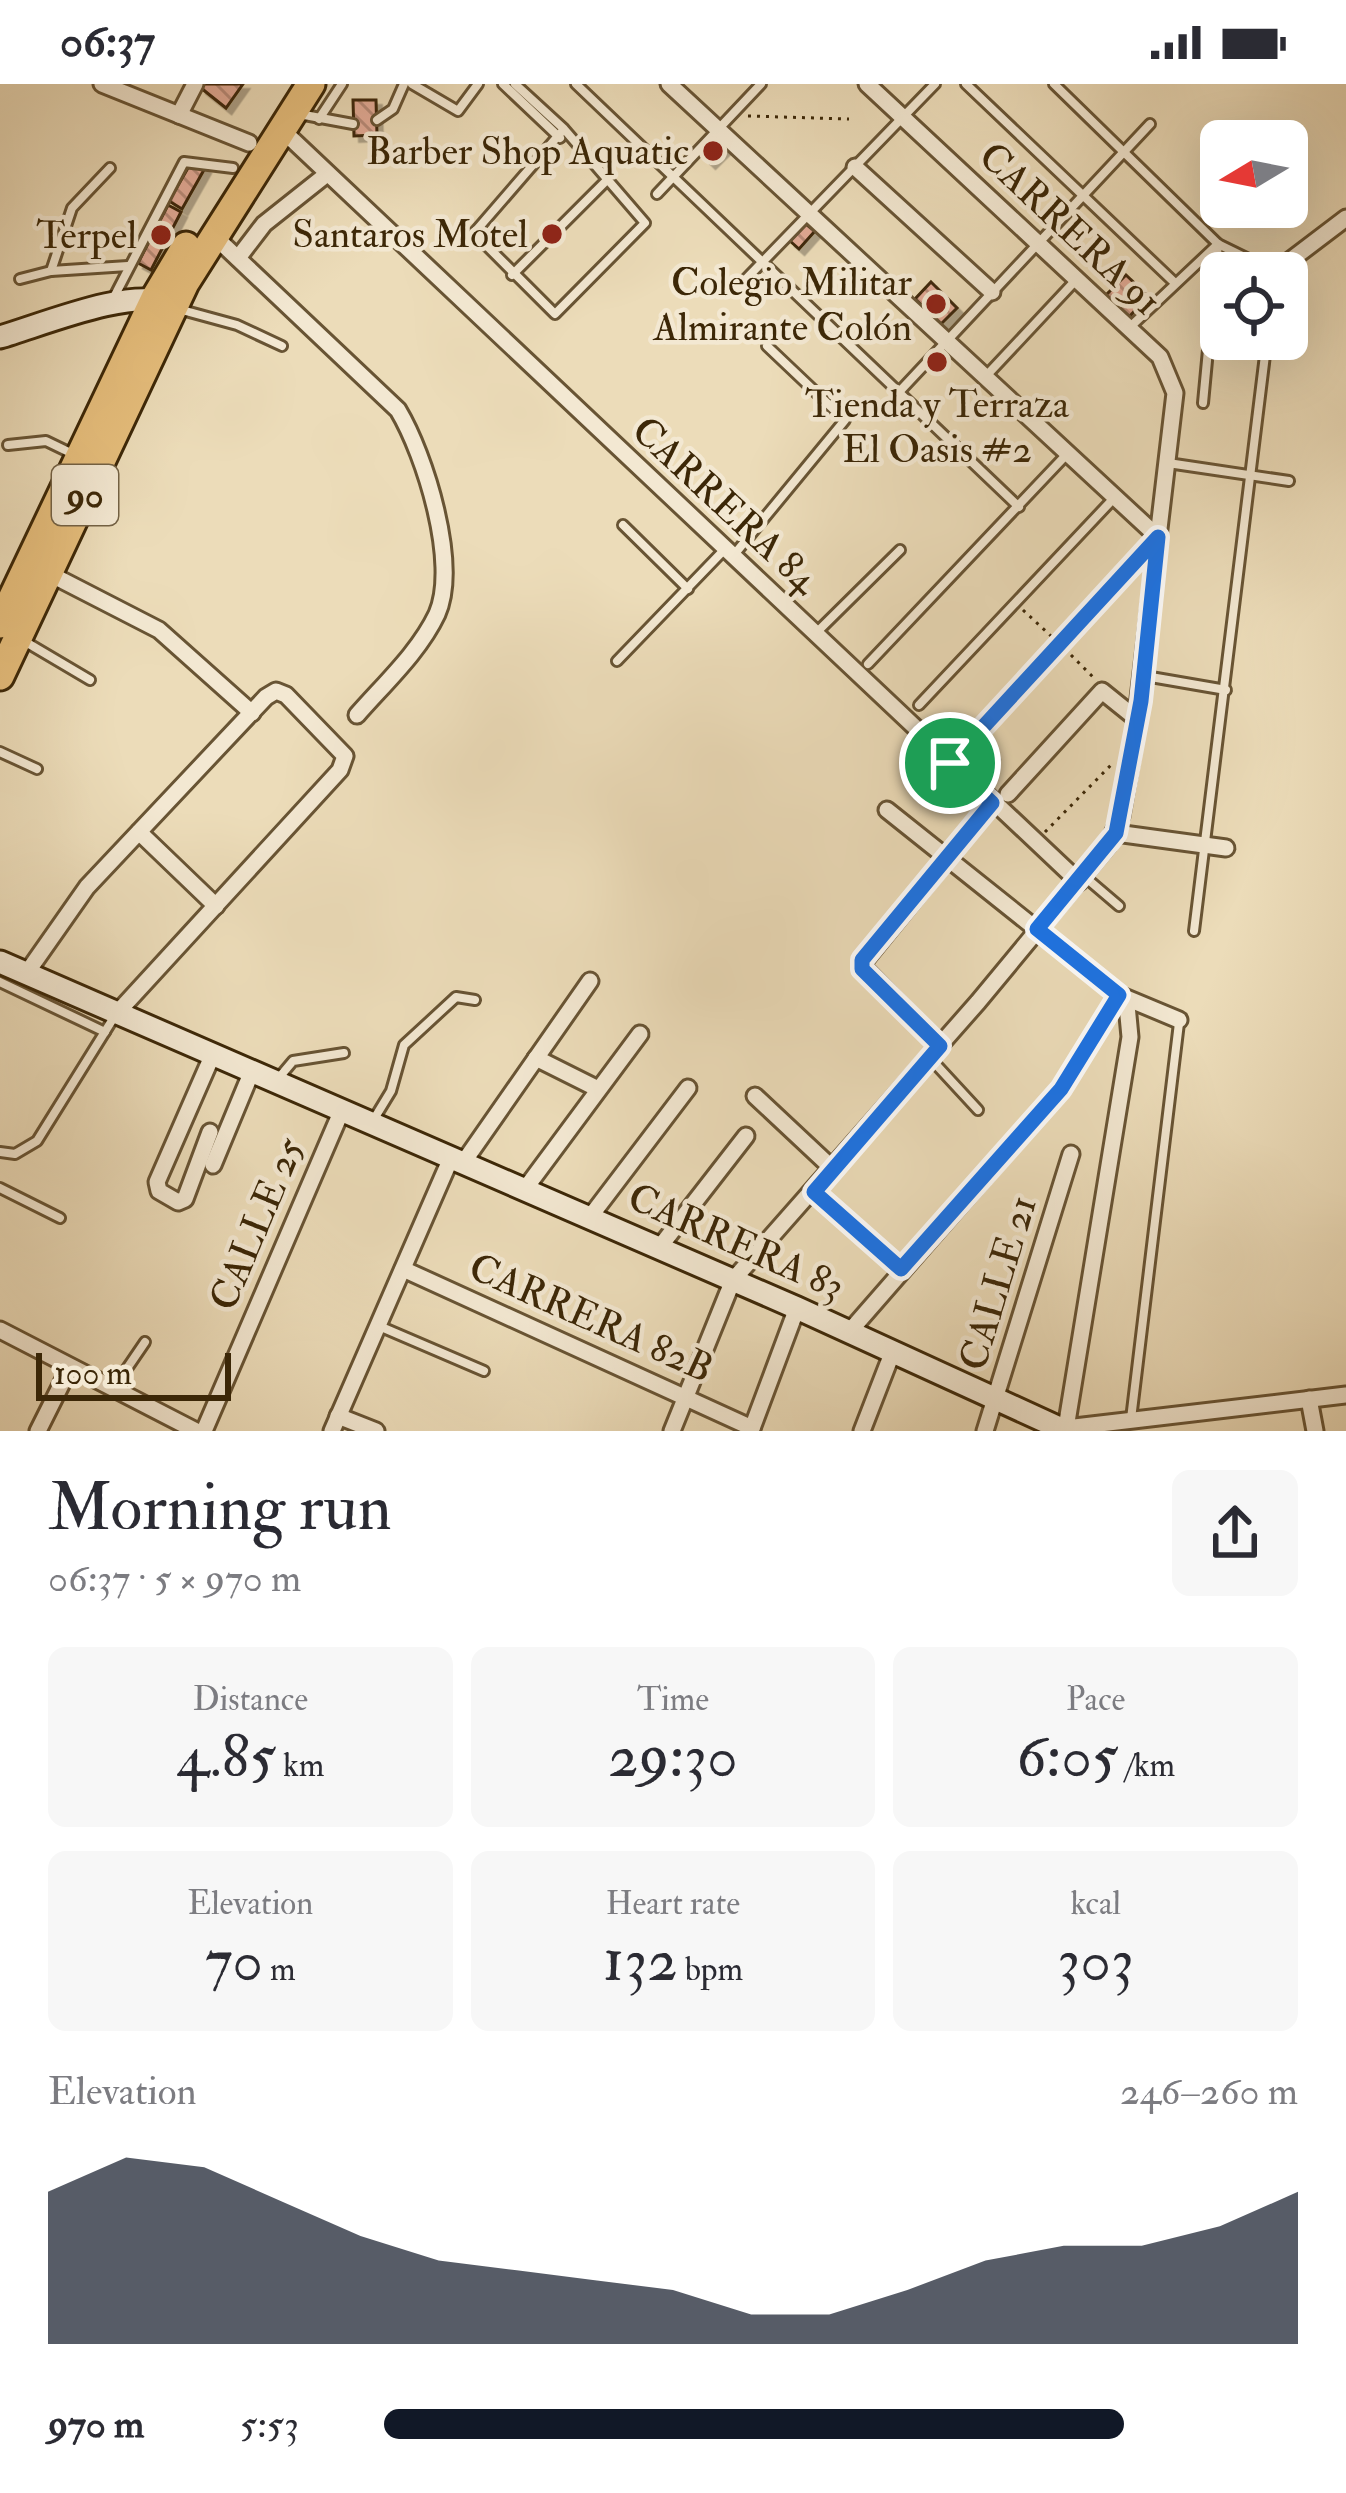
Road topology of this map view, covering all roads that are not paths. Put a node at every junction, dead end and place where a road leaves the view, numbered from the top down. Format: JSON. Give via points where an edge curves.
{"nodes":[{"id":1,"x":103,"y":84,"type":"edge"},
{"id":2,"x":195,"y":84,"type":"edge"},
{"id":3,"x":311,"y":84,"type":"edge"},
{"id":4,"x":342,"y":84,"type":"edge"},
{"id":5,"x":408,"y":84,"type":"edge"},
{"id":6,"x":478,"y":84,"type":"edge"},
{"id":7,"x":503,"y":84,"type":"edge"},
{"id":8,"x":515,"y":84,"type":"edge"},
{"id":9,"x":576,"y":84,"type":"edge"},
{"id":10,"x":669,"y":84,"type":"edge"},
{"id":11,"x":760,"y":84,"type":"edge"},
{"id":12,"x":867,"y":84,"type":"edge"},
{"id":13,"x":935,"y":84,"type":"edge"},
{"id":14,"x":966,"y":84,"type":"edge"},
{"id":15,"x":1054,"y":84,"type":"edge"},
{"id":16,"x":295,"y":111,"type":"edge"},
{"id":17,"x":179,"y":116,"type":"junction"},
{"id":18,"x":902,"y":118,"type":"junction"},
{"id":19,"x":377,"y":119,"type":"dead end"},
{"id":20,"x":353,"y":124,"type":"dead end"},
{"id":21,"x":1150,"y":124,"type":"dead end"},
{"id":22,"x":564,"y":130,"type":"junction"},
{"id":23,"x":718,"y":130,"type":"junction"},
{"id":24,"x":556,"y":138,"type":"junction"},
{"id":25,"x":574,"y":140,"type":"junction"},
{"id":26,"x":249,"y":143,"type":"junction"},
{"id":27,"x":1125,"y":150,"type":"junction"},
{"id":28,"x":855,"y":167,"type":"junction"},
{"id":29,"x":110,"y":168,"type":"dead end"},
{"id":30,"x":233,"y":168,"type":"junction"},
{"id":31,"x":327,"y":174,"type":"junction"},
{"id":32,"x":675,"y":176,"type":"junction"},
{"id":33,"x":608,"y":179,"type":"junction"},
{"id":34,"x":657,"y":194,"type":"dead end"},
{"id":35,"x":1083,"y":195,"type":"junction"},
{"id":36,"x":809,"y":214,"type":"junction"},
{"id":37,"x":1346,"y":218,"type":"edge"},
{"id":38,"x":213,"y":236,"type":"junction"},
{"id":39,"x":1036,"y":242,"type":"junction"},
{"id":40,"x":1218,"y":244,"type":"junction"},
{"id":41,"x":1234,"y":252,"type":"edge"},
{"id":42,"x":1302,"y":252,"type":"edge"},
{"id":43,"x":238,"y":258,"type":"junction"},
{"id":44,"x":764,"y":260,"type":"junction"},
{"id":45,"x":128,"y":266,"type":"junction"},
{"id":46,"x":51,"y":271,"type":"junction"},
{"id":47,"x":512,"y":275,"type":"junction"},
{"id":48,"x":20,"y":279,"type":"dead end"},
{"id":49,"x":1076,"y":280,"type":"junction"},
{"id":50,"x":744,"y":281,"type":"dead end"},
{"id":51,"x":1175,"y":283,"type":"junction"},
{"id":52,"x":992,"y":292,"type":"junction"},
{"id":53,"x":164,"y":303,"type":"junction"},
{"id":54,"x":110,"y":305,"type":"junction"},
{"id":55,"x":1129,"y":328,"type":"junction"},
{"id":56,"x":0,"y":337,"type":"edge"},
{"id":57,"x":946,"y":341,"type":"junction"},
{"id":58,"x":282,"y":346,"type":"dead end"},
{"id":59,"x":767,"y":346,"type":"dead end"},
{"id":60,"x":1265,"y":360,"type":"edge"},
{"id":61,"x":985,"y":377,"type":"junction"},
{"id":62,"x":900,"y":391,"type":"junction"},
{"id":63,"x":1203,"y":403,"type":"dead end"},
{"id":64,"x":8,"y":445,"type":"dead end"},
{"id":65,"x":1068,"y":453,"type":"junction"},
{"id":66,"x":79,"y":458,"type":"junction"},
{"id":67,"x":1168,"y":463,"type":"junction"},
{"id":68,"x":1251,"y":476,"type":"junction"},
{"id":69,"x":1289,"y":482,"type":"dead end"},
{"id":70,"x":1115,"y":497,"type":"junction"},
{"id":71,"x":1019,"y":507,"type":"junction"},
{"id":72,"x":623,"y":525,"type":"dead end"},
{"id":73,"x":1158,"y":537,"type":"junction"},
{"id":74,"x":900,"y":550,"type":"dead end"},
{"id":75,"x":728,"y":554,"type":"junction"},
{"id":76,"x":48,"y":573,"type":"junction"},
{"id":77,"x":688,"y":589,"type":"junction"},
{"id":78,"x":6,"y":594,"type":"edge"},
{"id":79,"x":9,"y":631,"type":"edge"},
{"id":80,"x":814,"y":635,"type":"junction"},
{"id":81,"x":617,"y":661,"type":"dead end"},
{"id":82,"x":868,"y":664,"type":"dead end"},
{"id":83,"x":0,"y":676,"type":"edge"},
{"id":84,"x":1143,"y":676,"type":"junction"},
{"id":85,"x":90,"y":680,"type":"dead end"},
{"id":86,"x":1226,"y":690,"type":"junction"},
{"id":87,"x":919,"y":705,"type":"dead end"},
{"id":88,"x":252,"y":713,"type":"junction"},
{"id":89,"x":357,"y":715,"type":"dead end"},
{"id":90,"x":1138,"y":720,"type":"junction"},
{"id":91,"x":0,"y":752,"type":"edge"},
{"id":92,"x":950,"y":763,"type":"junction"},
{"id":93,"x":37,"y":769,"type":"dead end"},
{"id":94,"x":1008,"y":794,"type":"dead end"},
{"id":95,"x":992,"y":803,"type":"junction"},
{"id":96,"x":887,"y":809,"type":"dead end"},
{"id":97,"x":139,"y":832,"type":"junction"},
{"id":98,"x":1116,"y":833,"type":"junction"},
{"id":99,"x":1204,"y":846,"type":"junction"},
{"id":100,"x":1226,"y":848,"type":"dead end"},
{"id":101,"x":949,"y":860,"type":"junction"},
{"id":102,"x":1081,"y":879,"type":"junction"},
{"id":103,"x":1119,"y":906,"type":"dead end"},
{"id":104,"x":216,"y":907,"type":"junction"},
{"id":105,"x":1037,"y":929,"type":"junction"},
{"id":106,"x":1194,"y":931,"type":"dead end"},
{"id":107,"x":0,"y":962,"type":"edge"},
{"id":108,"x":26,"y":974,"type":"junction"},
{"id":109,"x":590,"y":981,"type":"dead end"},
{"id":110,"x":0,"y":982,"type":"edge"},
{"id":111,"x":1119,"y":995,"type":"junction"},
{"id":112,"x":475,"y":1000,"type":"dead end"},
{"id":113,"x":1179,"y":1020,"type":"joint"},
{"id":114,"x":111,"y":1022,"type":"junction"},
{"id":115,"x":640,"y":1034,"type":"dead end"},
{"id":116,"x":935,"y":1052,"type":"junction"},
{"id":117,"x":344,"y":1053,"type":"dead end"},
{"id":118,"x":213,"y":1054,"type":"junction"},
{"id":119,"x":536,"y":1058,"type":"junction"},
{"id":120,"x":252,"y":1071,"type":"junction"},
{"id":121,"x":276,"y":1082,"type":"junction"},
{"id":122,"x":688,"y":1088,"type":"dead end"},
{"id":123,"x":598,"y":1089,"type":"junction"},
{"id":124,"x":755,"y":1096,"type":"dead end"},
{"id":125,"x":342,"y":1110,"type":"junction"},
{"id":126,"x":978,"y":1110,"type":"dead end"},
{"id":127,"x":372,"y":1123,"type":"junction"},
{"id":128,"x":210,"y":1132,"type":"dead end"},
{"id":129,"x":746,"y":1136,"type":"dead end"},
{"id":130,"x":0,"y":1152,"type":"edge"},
{"id":131,"x":1071,"y":1154,"type":"dead end"},
{"id":132,"x":457,"y":1160,"type":"junction"},
{"id":133,"x":213,"y":1165,"type":"dead end"},
{"id":134,"x":833,"y":1169,"type":"junction"},
{"id":135,"x":0,"y":1188,"type":"edge"},
{"id":136,"x":525,"y":1189,"type":"junction"},
{"id":137,"x":814,"y":1192,"type":"junction"},
{"id":138,"x":590,"y":1217,"type":"junction"},
{"id":139,"x":60,"y":1219,"type":"dead end"},
{"id":140,"x":659,"y":1248,"type":"junction"},
{"id":141,"x":403,"y":1269,"type":"junction"},
{"id":142,"x":901,"y":1269,"type":"junction"},
{"id":143,"x":733,"y":1280,"type":"junction"},
{"id":144,"x":797,"y":1308,"type":"junction"},
{"id":145,"x":377,"y":1326,"type":"junction"},
{"id":146,"x":0,"y":1330,"type":"edge"},
{"id":147,"x":850,"y":1331,"type":"junction"},
{"id":148,"x":145,"y":1342,"type":"dead end"},
{"id":149,"x":893,"y":1351,"type":"junction"},
{"id":150,"x":70,"y":1367,"type":"junction"},
{"id":151,"x":484,"y":1371,"type":"dead end"},
{"id":152,"x":113,"y":1389,"type":"junction"},
{"id":153,"x":1346,"y":1395,"type":"edge"},
{"id":154,"x":685,"y":1397,"type":"junction"},
{"id":155,"x":998,"y":1398,"type":"junction"},
{"id":156,"x":1309,"y":1399,"type":"junction"},
{"id":157,"x":1131,"y":1420,"type":"junction"},
{"id":158,"x":335,"y":1424,"type":"edge"},
{"id":159,"x":752,"y":1429,"type":"edge"},
{"id":160,"x":1073,"y":1430,"type":"edge"},
{"id":161,"x":38,"y":1431,"type":"edge"},
{"id":162,"x":200,"y":1431,"type":"edge"},
{"id":163,"x":376,"y":1431,"type":"edge"},
{"id":164,"x":672,"y":1431,"type":"edge"},
{"id":165,"x":862,"y":1431,"type":"edge"},
{"id":166,"x":985,"y":1431,"type":"edge"},
{"id":167,"x":1315,"y":1431,"type":"edge"}],
"edges":[{"from":1,"to":17,"type":"street"},
{"from":2,"to":17,"type":"street"},
{"from":3,"to":16,"type":"highway","number":"90"},
{"from":4,"to":16,"type":"lane"},
{"from":5,"to":6,"type":"lane","via":[[458,111]]},
{"from":5,"to":19,"type":"lane"},
{"from":7,"to":24,"type":"lane"},
{"from":8,"to":22,"type":"lane"},
{"from":9,"to":32,"type":"lane"},
{"from":10,"to":23,"type":"street"},
{"from":11,"to":23,"type":"lane"},
{"from":12,"to":18,"type":"street","name":"CARRERA 91"},
{"from":13,"to":18,"type":"lane"},
{"from":14,"to":35,"type":"lane"},
{"from":15,"to":27,"type":"lane"},
{"from":16,"to":20,"type":"lane"},
{"from":16,"to":26,"type":"highway","number":"90"},
{"from":16,"to":31,"type":"street","name":"CARRERA 84"},
{"from":16,"to":38,"type":"highway","number":"90"},
{"from":17,"to":26,"type":"street"},
{"from":18,"to":28,"type":"lane"},
{"from":18,"to":39,"type":"street","name":"CARRERA 91"},
{"from":21,"to":27,"type":"lane"},
{"from":22,"to":24,"type":"lane"},
{"from":22,"to":25,"type":"lane"},
{"from":23,"to":32,"type":"lane"},
{"from":23,"to":36,"type":"street"},
{"from":24,"to":25,"type":"lane"},
{"from":24,"to":47,"type":"lane","via":[[477,225],[477,240]]},
{"from":25,"to":33,"type":"lane"},
{"from":26,"to":30,"type":"highway","number":"90"},
{"from":27,"to":35,"type":"lane"},
{"from":27,"to":40,"type":"lane"},
{"from":28,"to":36,"type":"lane"},
{"from":28,"to":52,"type":"street"},
{"from":29,"to":46,"type":"lane","via":[[72,208]]},
{"from":30,"to":45,"type":"lane","via":[[184,161]]},
{"from":30,"to":53,"type":"highway","number":"90","via":[[162,268]]},
{"from":31,"to":43,"type":"street","via":[[264,224]]},
{"from":31,"to":75,"type":"street","name":"CARRERA 84"},
{"from":32,"to":34,"type":"lane"},
{"from":32,"to":44,"type":"lane"},
{"from":33,"to":47,"type":"lane"},
{"from":33,"to":47,"type":"lane","via":[[640,215],[643,231],[563,311],[547,312]]},
{"from":35,"to":39,"type":"lane"},
{"from":35,"to":51,"type":"lane"},
{"from":36,"to":44,"type":"lane"},
{"from":36,"to":57,"type":"street"},
{"from":37,"to":42,"type":"street"},
{"from":38,"to":43,"type":"street"},
{"from":38,"to":53,"type":"highway","number":"90"},
{"from":39,"to":49,"type":"street","name":"CARRERA 91"},
{"from":39,"to":52,"type":"lane"},
{"from":40,"to":41,"type":"lane"},
{"from":40,"to":51,"type":"lane"},
{"from":40,"to":63,"type":"lane"},
{"from":43,"to":89,"type":"street","via":[[398,410],[418,443],[444,574],[440,605],[425,637]]},
{"from":44,"to":50,"type":"lane"},
{"from":44,"to":62,"type":"lane"},
{"from":45,"to":46,"type":"lane"},
{"from":45,"to":54,"type":"lane"},
{"from":46,"to":48,"type":"lane"},
{"from":49,"to":55,"type":"street","name":"CARRERA 91"},
{"from":49,"to":61,"type":"lane"},
{"from":51,"to":55,"type":"lane"},
{"from":52,"to":57,"type":"lane"},
{"from":53,"to":54,"type":"street"},
{"from":53,"to":58,"type":"lane"},
{"from":53,"to":66,"type":"highway","number":"90"},
{"from":53,"to":76,"type":"highway","number":"90"},
{"from":54,"to":56,"type":"street"},
{"from":55,"to":67,"type":"street","name":"CARRERA 91","via":[[1172,376]]},
{"from":57,"to":61,"type":"street"},
{"from":57,"to":62,"type":"lane"},
{"from":59,"to":75,"type":"lane","via":[[844,420]]},
{"from":60,"to":68,"type":"lane"},
{"from":61,"to":65,"type":"street"},
{"from":62,"to":71,"type":"lane"},
{"from":64,"to":66,"type":"lane","via":[[46,441]]},
{"from":65,"to":70,"type":"street"},
{"from":65,"to":71,"type":"lane"},
{"from":66,"to":78,"type":"highway","number":"90"},
{"from":67,"to":68,"type":"lane"},
{"from":67,"to":73,"type":"street"},
{"from":68,"to":69,"type":"lane"},
{"from":68,"to":86,"type":"lane"},
{"from":70,"to":73,"type":"street"},
{"from":70,"to":87,"type":"lane"},
{"from":71,"to":82,"type":"lane"},
{"from":72,"to":77,"type":"lane"},
{"from":73,"to":84,"type":"street"},
{"from":73,"to":92,"type":"street"},
{"from":74,"to":80,"type":"lane"},
{"from":75,"to":77,"type":"lane"},
{"from":75,"to":80,"type":"street","name":"CARRERA 84"},
{"from":76,"to":79,"type":"highway","number":"90"},
{"from":76,"to":88,"type":"street","via":[[159,630]]},
{"from":77,"to":81,"type":"lane"},
{"from":78,"to":79,"type":"highway","number":"90"},
{"from":79,"to":83,"type":"highway","number":"90"},
{"from":79,"to":85,"type":"lane"},
{"from":80,"to":92,"type":"street","name":"CARRERA 84"},
{"from":84,"to":86,"type":"lane"},
{"from":84,"to":90,"type":"street"},
{"from":86,"to":99,"type":"lane"},
{"from":88,"to":97,"type":"street"},
{"from":88,"to":104,"type":"street","via":[[276,692],[286,694],[345,756]]},
{"from":90,"to":94,"type":"street","via":[[1102,691]]},
{"from":90,"to":98,"type":"street"},
{"from":91,"to":93,"type":"lane"},
{"from":92,"to":95,"type":"street","name":"CARRERA 84"},
{"from":95,"to":101,"type":"street"},
{"from":95,"to":102,"type":"street","name":"CARRERA 84"},
{"from":96,"to":101,"type":"street"},
{"from":97,"to":104,"type":"street"},
{"from":97,"to":108,"type":"street","via":[[87,887]]},
{"from":98,"to":99,"type":"street"},
{"from":98,"to":102,"type":"street"},
{"from":99,"to":100,"type":"street"},
{"from":99,"to":106,"type":"lane"},
{"from":101,"to":105,"type":"street"},
{"from":101,"to":116,"type":"street","via":[[861,965]]},
{"from":102,"to":103,"type":"lane"},
{"from":102,"to":105,"type":"street"},
{"from":104,"to":114,"type":"street"},
{"from":105,"to":111,"type":"street"},
{"from":105,"to":116,"type":"street"},
{"from":107,"to":108,"type":"street","name":"CARRERA 83"},
{"from":108,"to":114,"type":"street","name":"CARRERA 83"},
{"from":109,"to":119,"type":"street"},
{"from":110,"to":114,"type":"lane"},
{"from":111,"to":113,"type":"street"},
{"from":111,"to":142,"type":"street","via":[[1061,1089]]},
{"from":111,"to":160,"type":"street","via":[[1130,1036]]},
{"from":112,"to":127,"type":"lane","via":[[456,997],[404,1045]]},
{"from":113,"to":157,"type":"lane"},
{"from":114,"to":118,"type":"street","name":"CARRERA 83"},
{"from":114,"to":130,"type":"lane","via":[[37,1141],[15,1154]]},
{"from":115,"to":123,"type":"street"},
{"from":116,"to":126,"type":"lane"},
{"from":116,"to":134,"type":"street"},
{"from":117,"to":121,"type":"lane","via":[[293,1061]]},
{"from":118,"to":120,"type":"street","name":"CARRERA 83"},
{"from":118,"to":128,"type":"street","via":[[159,1191],[184,1199]]},
{"from":119,"to":123,"type":"street"},
{"from":119,"to":132,"type":"street"},
{"from":120,"to":121,"type":"street","name":"CARRERA 83"},
{"from":120,"to":133,"type":"street"},
{"from":121,"to":125,"type":"street","name":"CARRERA 83"},
{"from":122,"to":138,"type":"street"},
{"from":123,"to":136,"type":"street"},
{"from":124,"to":134,"type":"street"},
{"from":125,"to":127,"type":"street","name":"CARRERA 83"},
{"from":125,"to":162,"type":"street","name":"CALLE 25"},
{"from":127,"to":132,"type":"street","name":"CARRERA 83"},
{"from":129,"to":140,"type":"street"},
{"from":131,"to":155,"type":"street","name":"CALLE 21"},
{"from":132,"to":136,"type":"street","name":"CARRERA 83"},
{"from":132,"to":141,"type":"street"},
{"from":134,"to":137,"type":"street"},
{"from":135,"to":139,"type":"lane"},
{"from":136,"to":138,"type":"street","name":"CARRERA 83"},
{"from":137,"to":142,"type":"street"},
{"from":137,"to":143,"type":"street"},
{"from":138,"to":140,"type":"street","name":"CARRERA 83"},
{"from":140,"to":143,"type":"street","name":"CARRERA 83"},
{"from":141,"to":145,"type":"street"},
{"from":141,"to":154,"type":"street","name":"CARRERA 82B"},
{"from":142,"to":147,"type":"street"},
{"from":143,"to":144,"type":"street","name":"CARRERA 83"},
{"from":143,"to":154,"type":"street"},
{"from":144,"to":147,"type":"street","name":"CARRERA 83"},
{"from":144,"to":159,"type":"street"},
{"from":145,"to":151,"type":"lane"},
{"from":145,"to":158,"type":"street"},
{"from":146,"to":150,"type":"street"},
{"from":147,"to":149,"type":"street","name":"CARRERA 83"},
{"from":148,"to":152,"type":"lane"},
{"from":149,"to":155,"type":"street","name":"CARRERA 83"},
{"from":149,"to":165,"type":"street"},
{"from":150,"to":152,"type":"street"},
{"from":150,"to":161,"type":"street"},
{"from":152,"to":162,"type":"street"},
{"from":153,"to":156,"type":"street"},
{"from":154,"to":159,"type":"street","name":"CARRERA 82B"},
{"from":154,"to":164,"type":"street"},
{"from":155,"to":160,"type":"street","name":"CARRERA 83"},
{"from":155,"to":166,"type":"street","name":"CALLE 21"},
{"from":156,"to":157,"type":"street"},
{"from":156,"to":167,"type":"street"},
{"from":157,"to":160,"type":"street"},
{"from":158,"to":163,"type":"street"}]}
